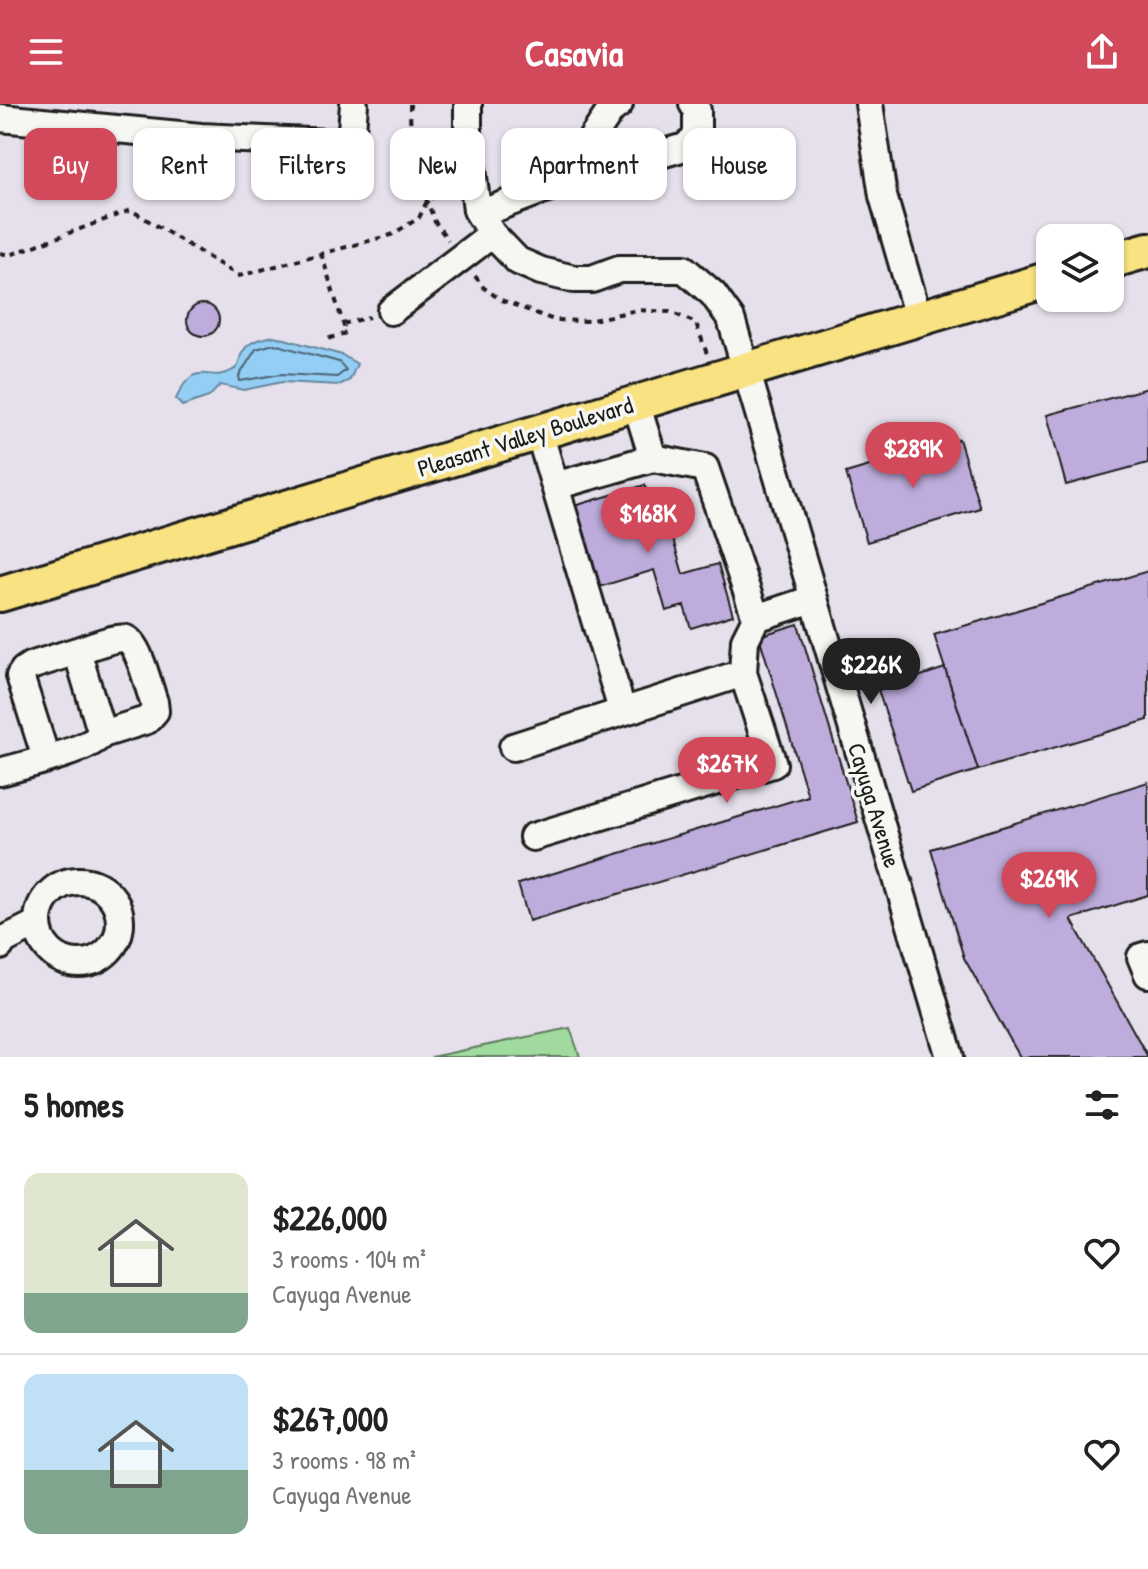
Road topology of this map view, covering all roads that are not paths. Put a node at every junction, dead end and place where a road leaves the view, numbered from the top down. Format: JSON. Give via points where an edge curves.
{"nodes":[{"id":1,"x":354,"y":104,"type":"edge"},
{"id":2,"x":468,"y":104,"type":"edge"},
{"id":3,"x":619,"y":104,"type":"edge"},
{"id":4,"x":693,"y":104,"type":"edge"},
{"id":5,"x":869,"y":104,"type":"edge"},
{"id":6,"x":0,"y":118,"type":"edge"},
{"id":7,"x":599,"y":128,"type":"edge"},
{"id":8,"x":667,"y":152,"type":"edge"},
{"id":9,"x":530,"y":200,"type":"edge"},
{"id":10,"x":486,"y":224,"type":"junction"},
{"id":11,"x":1148,"y":250,"type":"edge"},
{"id":12,"x":1124,"y":257,"type":"edge"},
{"id":13,"x":1036,"y":283,"type":"edge"},
{"id":14,"x":391,"y":311,"type":"dead end"},
{"id":15,"x":918,"y":317,"type":"junction"},
{"id":16,"x":745,"y":370,"type":"junction"},
{"id":17,"x":636,"y":403,"type":"junction"},
{"id":18,"x":539,"y":432,"type":"junction"},
{"id":19,"x":653,"y":458,"type":"junction"},
{"id":20,"x":555,"y":486,"type":"junction"},
{"id":21,"x":0,"y":594,"type":"edge"},
{"id":22,"x":813,"y":599,"type":"junction"},
{"id":23,"x":756,"y":618,"type":"junction"},
{"id":24,"x":77,"y":651,"type":"junction"},
{"id":25,"x":743,"y":673,"type":"junction"},
{"id":26,"x":622,"y":710,"type":"junction"},
{"id":27,"x":102,"y":734,"type":"junction"},
{"id":28,"x":513,"y":747,"type":"dead end"},
{"id":29,"x":46,"y":758,"type":"junction"},
{"id":30,"x":0,"y":772,"type":"edge"},
{"id":31,"x":533,"y":837,"type":"dead end"},
{"id":32,"x":38,"y":923,"type":"dead end"},
{"id":33,"x":0,"y":946,"type":"edge"},
{"id":34,"x":1148,"y":955,"type":"edge"},
{"id":35,"x":1148,"y":974,"type":"edge"},
{"id":36,"x":950,"y":1057,"type":"edge"}],
"edges":[{"from":1,"to":6,"type":"street","via":[[351,144],[201,137]]},
{"from":2,"to":10,"type":"street","via":[[477,210]]},
{"from":3,"to":7,"type":"street"},
{"from":4,"to":8,"type":"street","via":[[697,137]]},
{"from":5,"to":15,"type":"street","via":[[883,196]]},
{"from":9,"to":10,"type":"street"},
{"from":10,"to":14,"type":"street"},
{"from":10,"to":16,"type":"street","name":"Cayuga Avenue","via":[[518,261],[574,279],[619,269],[684,269],[713,294],[731,319]]},
{"from":11,"to":12,"type":"main road"},
{"from":13,"to":15,"type":"main road","name":"Pleasant Valley Boulevard"},
{"from":15,"to":16,"type":"main road","name":"Pleasant Valley Boulevard"},
{"from":16,"to":17,"type":"main road","name":"Pleasant Valley Boulevard"},
{"from":16,"to":22,"type":"street","name":"Cayuga Avenue"},
{"from":17,"to":18,"type":"main road","name":"Pleasant Valley Boulevard"},
{"from":17,"to":19,"type":"street"},
{"from":18,"to":20,"type":"street"},
{"from":18,"to":21,"type":"main road","name":"Pleasant Valley Boulevard"},
{"from":19,"to":20,"type":"street"},
{"from":19,"to":23,"type":"street","via":[[705,468]]},
{"from":20,"to":26,"type":"street"},
{"from":22,"to":23,"type":"street"},
{"from":22,"to":36,"type":"street","name":"Cayuga Avenue"},
{"from":23,"to":25,"type":"street","via":[[745,640]]},
{"from":24,"to":27,"type":"street"},
{"from":24,"to":27,"type":"street","via":[[126,639],[136,648],[154,702],[155,711],[147,720]]},
{"from":24,"to":29,"type":"street","via":[[30,666],[20,676]]},
{"from":25,"to":26,"type":"street"},
{"from":25,"to":31,"type":"street","via":[[773,764]]},
{"from":26,"to":28,"type":"street"},
{"from":27,"to":29,"type":"street","via":[[92,744]]},
{"from":29,"to":30,"type":"street"},
{"from":32,"to":33,"type":"street"},
{"from":34,"to":35,"type":"street","via":[[1141,957]]}]}
